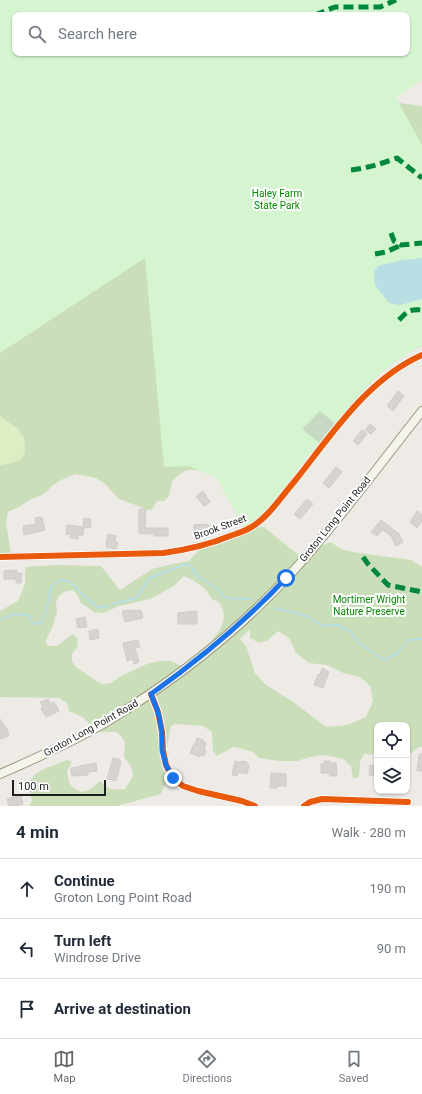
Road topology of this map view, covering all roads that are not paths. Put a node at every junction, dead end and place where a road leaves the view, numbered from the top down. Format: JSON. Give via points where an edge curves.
{"nodes":[{"id":1,"x":422,"y":355,"type":"edge"},
{"id":2,"x":422,"y":411,"type":"edge"},
{"id":3,"x":0,"y":557,"type":"edge"},
{"id":4,"x":151,"y":694,"type":"junction"},
{"id":5,"x":0,"y":774,"type":"edge"},
{"id":6,"x":408,"y":802,"type":"dead end"},
{"id":7,"x":255,"y":806,"type":"edge"},
{"id":8,"x":304,"y":806,"type":"edge"}],
"edges":[{"from":1,"to":3,"type":"street","name":"Brook Street","via":[[396,370],[359,402],[276,504],[260,521],[242,532],[214,543],[163,553]]},
{"from":2,"to":4,"type":"main road","name":"Groton Long Point Road","via":[[318,542],[272,593],[215,645]]},
{"from":4,"to":5,"type":"main road","name":"Groton Long Point Road","via":[[75,739]]},
{"from":4,"to":7,"type":"street","via":[[162,732],[162,750],[173,778],[183,786]]},
{"from":6,"to":8,"type":"street","via":[[322,799]]}]}
